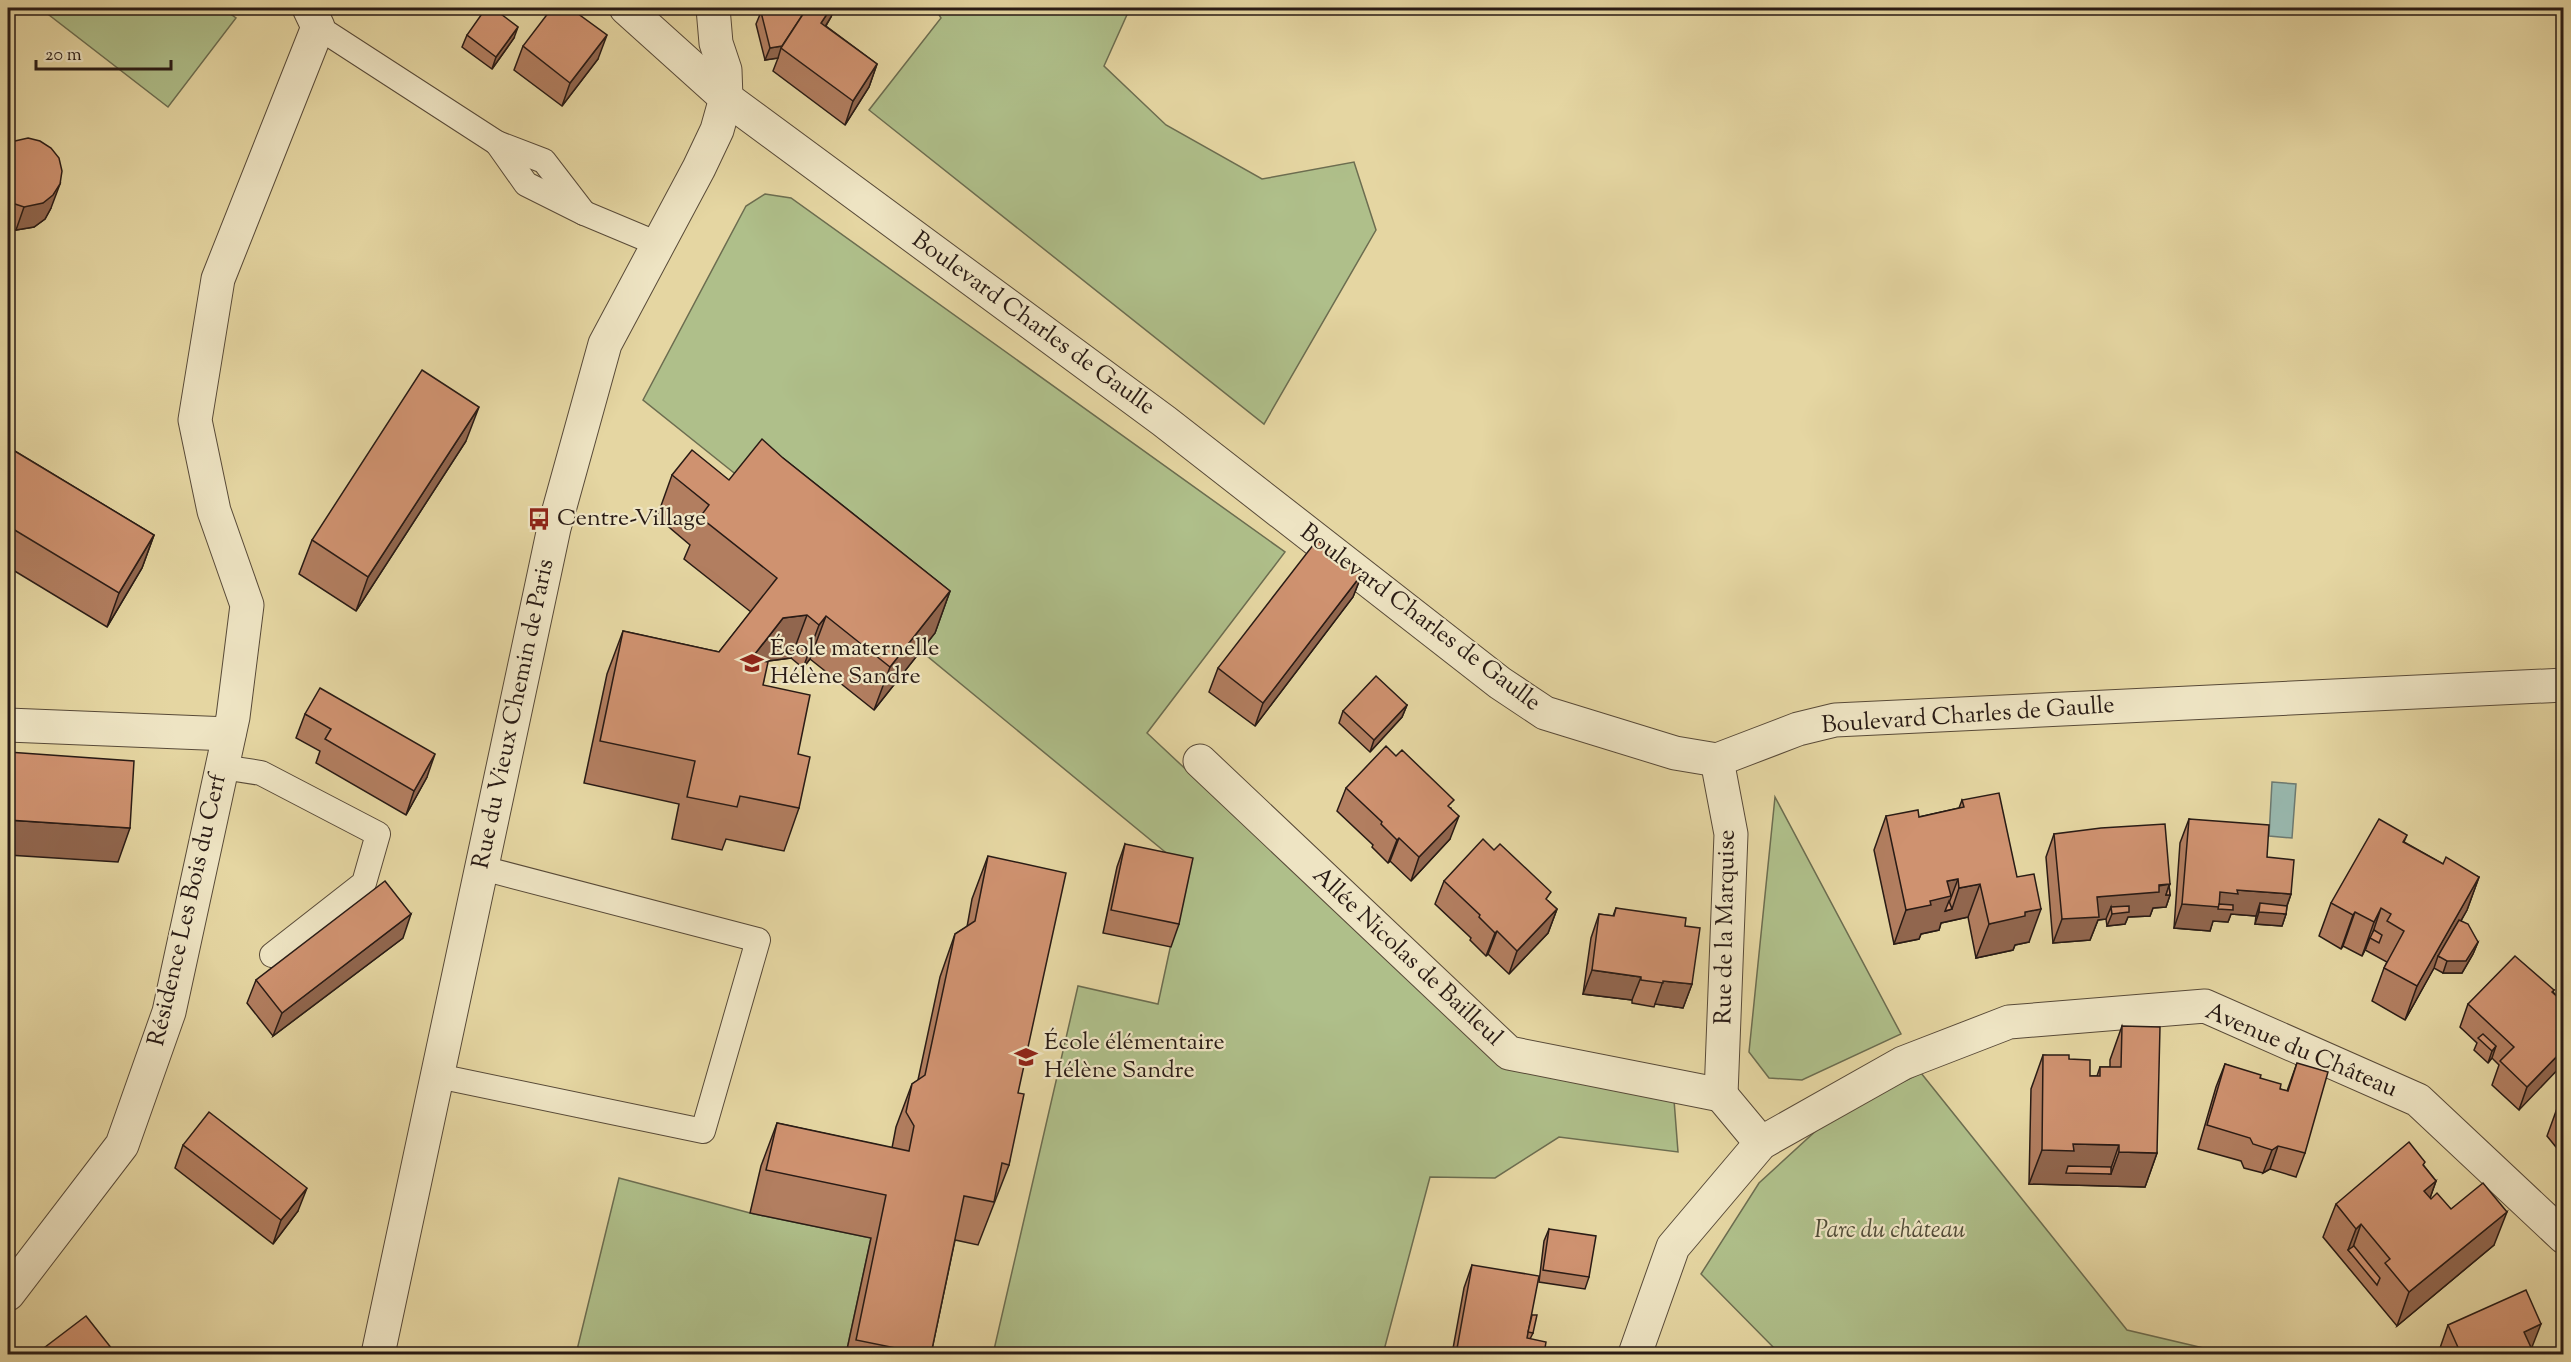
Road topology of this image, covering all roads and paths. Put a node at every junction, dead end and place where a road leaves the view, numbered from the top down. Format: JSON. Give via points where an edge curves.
{"nodes":[{"id":1,"x":626,"y":8,"type":"edge"},
{"id":2,"x":713,"y":8,"type":"edge"},
{"id":3,"x":313,"y":17,"type":"edge"},
{"id":4,"x":726,"y":98,"type":"junction"},
{"id":5,"x":658,"y":244,"type":"junction"},
{"id":6,"x":2564,"y":685,"type":"edge"},
{"id":7,"x":8,"y":726,"type":"edge"},
{"id":8,"x":229,"y":734,"type":"junction"},
{"id":9,"x":1717,"y":760,"type":"junction"},
{"id":10,"x":1200,"y":761,"type":"dead end"},
{"id":11,"x":222,"y":767,"type":"junction"},
{"id":12,"x":482,"y":868,"type":"junction"},
{"id":13,"x":272,"y":955,"type":"dead end"},
{"id":14,"x":438,"y":1076,"type":"junction"},
{"id":15,"x":1721,"y":1095,"type":"junction"},
{"id":16,"x":1761,"y":1143,"type":"junction"},
{"id":17,"x":2564,"y":1237,"type":"edge"},
{"id":18,"x":8,"y":1294,"type":"edge"},
{"id":19,"x":378,"y":1354,"type":"edge"},
{"id":20,"x":1635,"y":1354,"type":"edge"}],
"edges":[{"from":1,"to":4,"type":"street","name":"Boulevard Charles de Gaulle"},
{"from":2,"to":4,"type":"street","name":"Rue du Vieux Chemin de Paris","via":[[716,43],[726,70]]},
{"from":3,"to":5,"type":"lane","via":[[498,143],[526,184]]},
{"from":3,"to":8,"type":"street","name":"Résidence Les Bois du Cerf","via":[[218,279],[195,420],[214,511],[247,605]]},
{"from":4,"to":5,"type":"street","name":"Rue du Vieux Chemin de Paris","via":[[717,130]]},
{"from":4,"to":9,"type":"street","name":"Boulevard Charles de Gaulle","via":[[1164,421],[1527,701],[1545,713],[1581,726],[1675,753]]},
{"from":5,"to":12,"type":"street","name":"Rue du Vieux Chemin de Paris","via":[[605,344],[554,528]]},
{"from":6,"to":9,"type":"street","name":"Boulevard Charles de Gaulle","via":[[1835,720],[1797,729]]},
{"from":7,"to":8,"type":"street"},
{"from":8,"to":11,"type":"street","name":"Résidence Les Bois du Cerf"},
{"from":9,"to":15,"type":"street","name":"Rue de la Marquise","via":[[1731,834]]},
{"from":10,"to":15,"type":"street","name":"Allée Nicolas de Bailleul","via":[[1509,1053]]},
{"from":11,"to":13,"type":"lane","via":[[261,773],[378,834],[364,883]]},
{"from":11,"to":18,"type":"street","name":"Résidence Les Bois du Cerf","via":[[169,1012],[122,1145]]},
{"from":12,"to":14,"type":"street","name":"Rue du Vieux Chemin de Paris"},
{"from":12,"to":14,"type":"lane","via":[[758,940],[703,1131]]},
{"from":14,"to":19,"type":"street","name":"Rue du Vieux Chemin de Paris"},
{"from":15,"to":16,"type":"street"},
{"from":16,"to":17,"type":"street","name":"Avenue du Château","via":[[1903,1063],[2009,1022],[2205,1006],[2418,1100]]},
{"from":16,"to":20,"type":"street","name":"Avenue du Château","via":[[1673,1247]]}]}
